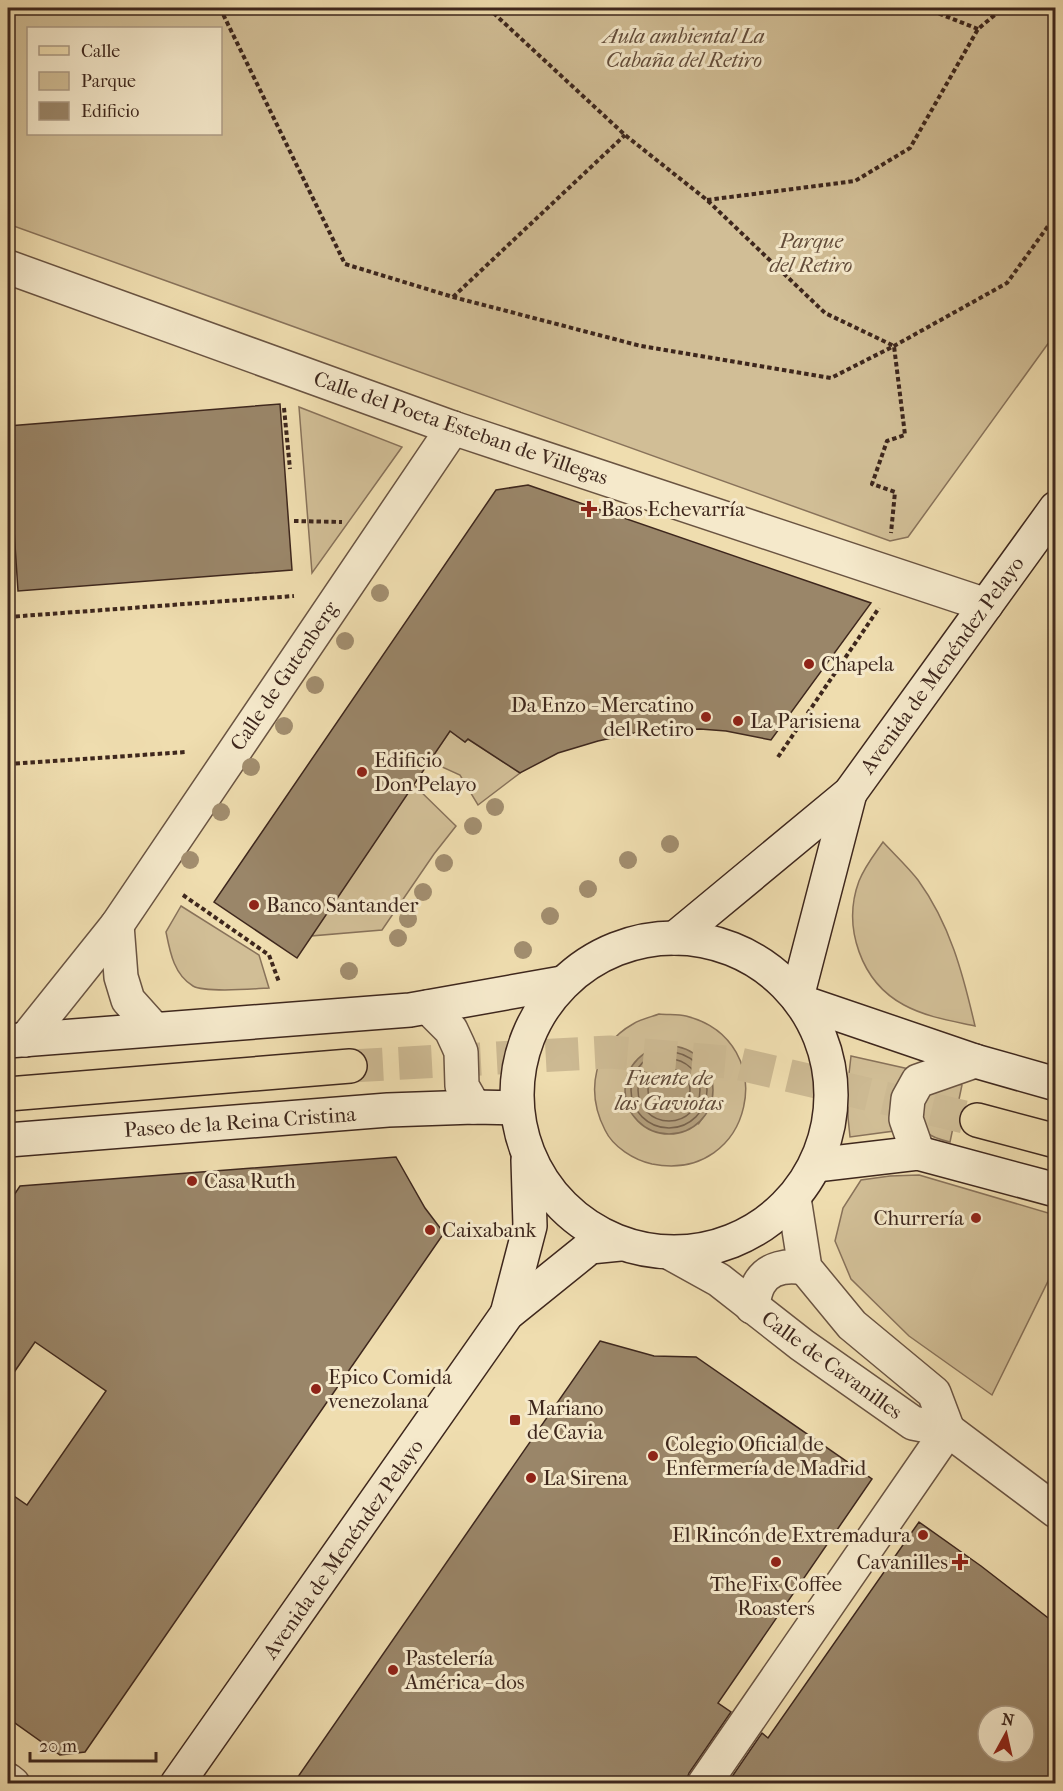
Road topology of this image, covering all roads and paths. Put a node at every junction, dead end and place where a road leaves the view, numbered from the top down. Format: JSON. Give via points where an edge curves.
{"nodes":[{"id":1,"x":220,"y":8,"type":"edge"},
{"id":2,"x":488,"y":8,"type":"edge"},
{"id":3,"x":925,"y":8,"type":"edge"},
{"id":4,"x":1003,"y":8,"type":"edge"},
{"id":5,"x":978,"y":29,"type":"junction"},
{"id":6,"x":625,"y":135,"type":"junction"},
{"id":7,"x":707,"y":200,"type":"junction"},
{"id":8,"x":1056,"y":215,"type":"edge"},
{"id":9,"x":8,"y":267,"type":"edge"},
{"id":10,"x":453,"y":297,"type":"junction"},
{"id":11,"x":894,"y":346,"type":"junction"},
{"id":12,"x":284,"y":406,"type":"dead end"},
{"id":13,"x":453,"y":428,"type":"junction"},
{"id":14,"x":290,"y":469,"type":"dead end"},
{"id":15,"x":1056,"y":508,"type":"edge"},
{"id":16,"x":294,"y":521,"type":"dead end"},
{"id":17,"x":348,"y":523,"type":"dead end"},
{"id":18,"x":885,"y":572,"type":"junction"},
{"id":19,"x":297,"y":596,"type":"dead end"},
{"id":20,"x":986,"y":605,"type":"junction"},
{"id":21,"x":8,"y":616,"type":"edge"},
{"id":22,"x":235,"y":748,"type":"junction"},
{"id":23,"x":778,"y":757,"type":"dead end"},
{"id":24,"x":8,"y":764,"type":"edge"},
{"id":25,"x":850,"y":793,"type":"junction"},
{"id":26,"x":179,"y":892,"type":"dead end"},
{"id":27,"x":117,"y":925,"type":"junction"},
{"id":28,"x":675,"y":938,"type":"junction"},
{"id":29,"x":562,"y":983,"type":"junction"},
{"id":30,"x":281,"y":988,"type":"dead end"},
{"id":31,"x":799,"y":1000,"type":"junction"},
{"id":32,"x":428,"y":1007,"type":"junction"},
{"id":33,"x":154,"y":1029,"type":"junction"},
{"id":34,"x":16,"y":1041,"type":"edge"},
{"id":35,"x":975,"y":1061,"type":"junction"},
{"id":36,"x":350,"y":1066,"type":"tunnel mouth"},
{"id":37,"x":1056,"y":1084,"type":"edge"},
{"id":38,"x":8,"y":1094,"type":"edge"},
{"id":39,"x":474,"y":1107,"type":"junction"},
{"id":40,"x":516,"y":1108,"type":"junction"},
{"id":41,"x":977,"y":1120,"type":"tunnel mouth"},
{"id":42,"x":8,"y":1140,"type":"edge"},
{"id":43,"x":1056,"y":1141,"type":"edge"},
{"id":44,"x":918,"y":1153,"type":"junction"},
{"id":45,"x":528,"y":1156,"type":"junction"},
{"id":46,"x":816,"y":1166,"type":"junction"},
{"id":47,"x":1056,"y":1190,"type":"edge"},
{"id":48,"x":794,"y":1198,"type":"junction"},
{"id":49,"x":620,"y":1244,"type":"junction"},
{"id":50,"x":672,"y":1254,"type":"junction"},
{"id":51,"x":805,"y":1268,"type":"junction"},
{"id":52,"x":752,"y":1307,"type":"junction"},
{"id":53,"x":507,"y":1314,"type":"junction"},
{"id":54,"x":948,"y":1430,"type":"junction"},
{"id":55,"x":1056,"y":1511,"type":"edge"},
{"id":56,"x":8,"y":1780,"type":"edge"},
{"id":57,"x":13,"y":1784,"type":"edge"},
{"id":58,"x":177,"y":1784,"type":"edge"},
{"id":59,"x":704,"y":1784,"type":"edge"}],
"edges":[{"from":1,"to":10,"type":"path","via":[[345,264]]},
{"from":2,"to":6,"type":"path"},
{"from":3,"to":5,"type":"path"},
{"from":4,"to":5,"type":"path"},
{"from":5,"to":7,"type":"path","via":[[910,148],[855,181]]},
{"from":6,"to":7,"type":"path"},
{"from":6,"to":10,"type":"path"},
{"from":7,"to":11,"type":"path","via":[[825,313]]},
{"from":8,"to":11,"type":"path","via":[[1007,283]]},
{"from":9,"to":13,"type":"main road","name":"Calle del Poeta Esteban de Villegas"},
{"from":10,"to":11,"type":"path","via":[[641,346],[831,378]]},
{"from":11,"to":18,"type":"path","via":[[905,435],[887,441],[872,483],[895,492]]},
{"from":12,"to":14,"type":"path"},
{"from":13,"to":18,"type":"main road","name":"Calle del Poeta Esteban de Villegas"},
{"from":13,"to":22,"type":"main road","name":"Calle de Gutenberg"},
{"from":15,"to":20,"type":"main road","name":"Avenida de Menéndez Pelayo"},
{"from":16,"to":17,"type":"path"},
{"from":18,"to":20,"type":"main road","name":"Calle del Poeta Esteban de Villegas"},
{"from":18,"to":23,"type":"path","via":[[872,594],[880,605]]},
{"from":19,"to":21,"type":"path"},
{"from":20,"to":25,"type":"main road","name":"Avenida de Menéndez Pelayo"},
{"from":22,"to":24,"type":"path"},
{"from":22,"to":27,"type":"main road","name":"Calle de Gutenberg"},
{"from":25,"to":28,"type":"main road","name":"Avenida de Menéndez Pelayo"},
{"from":25,"to":31,"type":"main road","name":"Avenida de Menéndez Pelayo"},
{"from":26,"to":30,"type":"path","via":[[269,955]]},
{"from":27,"to":33,"type":"main road","via":[[121,977],[128,1000]]},
{"from":27,"to":34,"type":"main road","name":"Calle de Gutenberg"},
{"from":28,"to":29,"type":"main road","via":[[633,943],[595,958]]},
{"from":28,"to":31,"type":"main road","via":[[711,942],[746,955],[777,975]]},
{"from":29,"to":32,"type":"main road"},
{"from":29,"to":40,"type":"main road","via":[[535,1020],[519,1063]]},
{"from":31,"to":35,"type":"main road"},
{"from":31,"to":46,"type":"main road","via":[[823,1040],[832,1082],[830,1125]]},
{"from":32,"to":33,"type":"main road"},
{"from":32,"to":39,"type":"main road","via":[[451,1030],[458,1045],[462,1086]]},
{"from":33,"to":34,"type":"main road"},
{"from":35,"to":37,"type":"main road"},
{"from":35,"to":44,"type":"main road","via":[[918,1081],[908,1099],[906,1119]]},
{"from":36,"to":38,"type":"main road"},
{"from":39,"to":40,"type":"main road","name":"Paseo de la Reina Cristina"},
{"from":39,"to":42,"type":"main road","name":"Paseo de la Reina Cristina","via":[[388,1110]]},
{"from":40,"to":45,"type":"main road"},
{"from":41,"to":43,"type":"main road"},
{"from":44,"to":46,"type":"main road"},
{"from":44,"to":47,"type":"main road"},
{"from":45,"to":49,"type":"main road","via":[[550,1194],[581,1223]]},
{"from":45,"to":53,"type":"main road","name":"Avenida de Menéndez Pelayo","via":[[530,1226]]},
{"from":46,"to":48,"type":"main road"},
{"from":48,"to":50,"type":"main road","via":[[759,1229],[717,1248]]},
{"from":48,"to":51,"type":"main road"},
{"from":49,"to":50,"type":"main road"},
{"from":49,"to":53,"type":"main road","name":"Avenida de Menéndez Pelayo","via":[[590,1246]]},
{"from":50,"to":52,"type":"main road","name":"Calle de Cavanilles","via":[[719,1280]]},
{"from":51,"to":52,"type":"main road","name":"Calle de Cavanilles","via":[[779,1268],[768,1274],[759,1284]]},
{"from":51,"to":54,"type":"main road","name":"Calle de Cavanilles","via":[[852,1325],[934,1393]]},
{"from":52,"to":54,"type":"main road","name":"Calle de Cavanilles","via":[[913,1423]]},
{"from":53,"to":58,"type":"main road","name":"Avenida de Menéndez Pelayo"},
{"from":54,"to":55,"type":"main road","name":"Calle de Cavanilles"},
{"from":54,"to":59,"type":"main road"},
{"from":56,"to":57,"type":"main road"}]}
